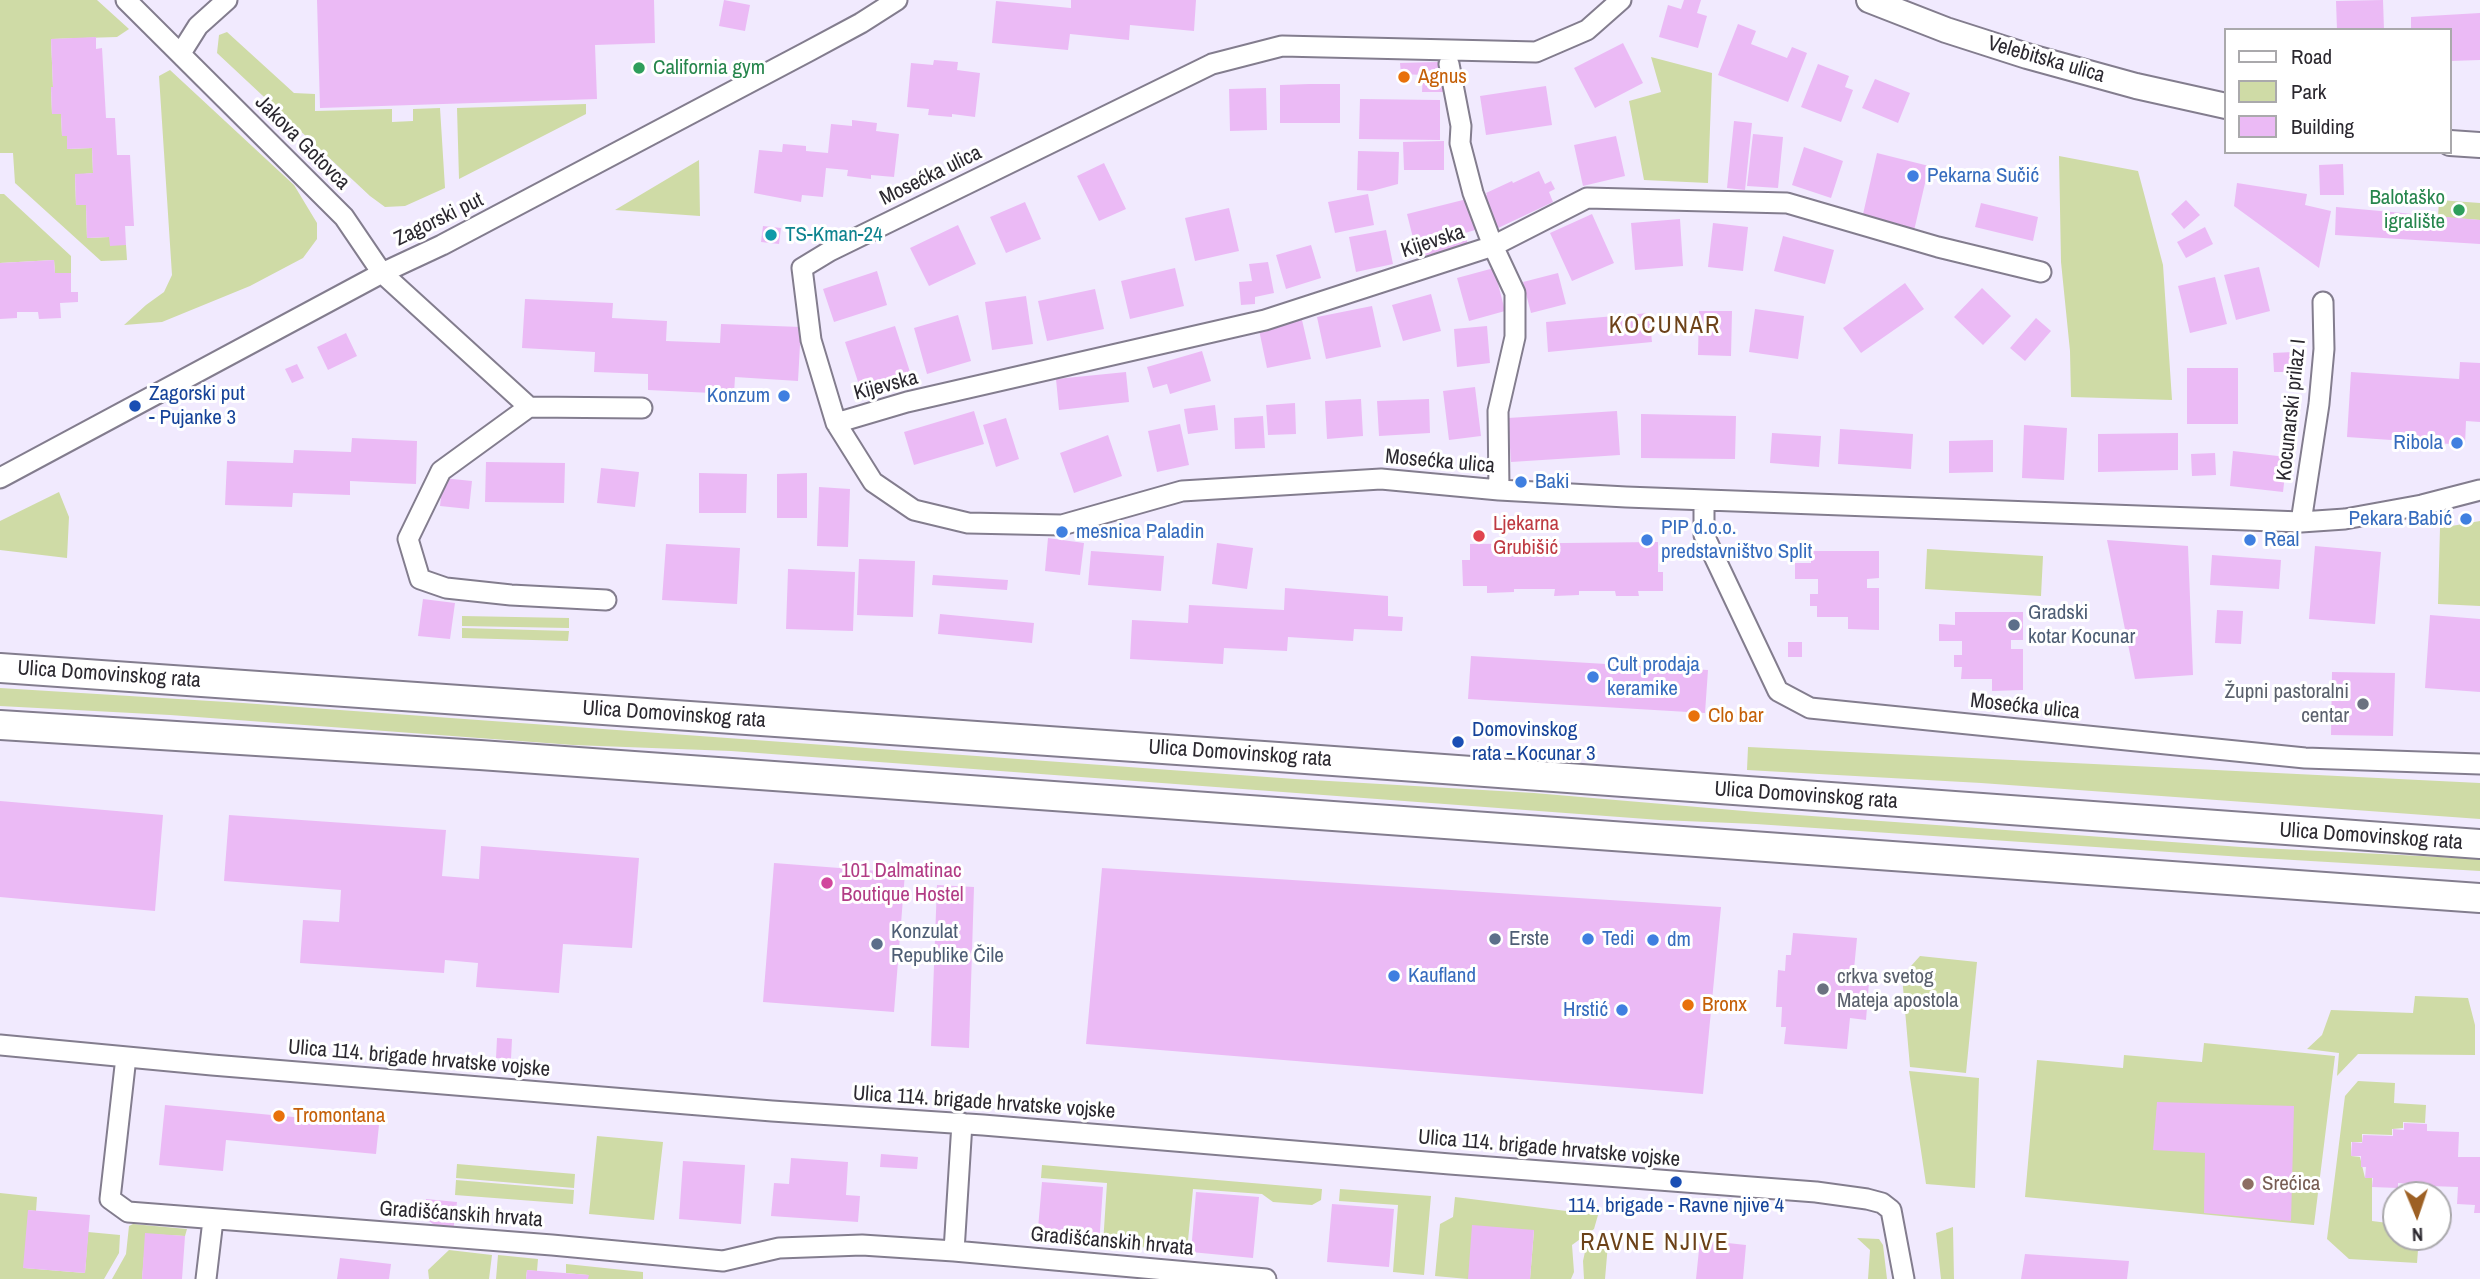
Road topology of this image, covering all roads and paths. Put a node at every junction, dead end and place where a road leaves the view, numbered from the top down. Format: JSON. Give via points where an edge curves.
{"nodes":[{"id":1,"x":126,"y":0,"type":"edge"},
{"id":2,"x":227,"y":0,"type":"edge"},
{"id":3,"x":897,"y":0,"type":"edge"},
{"id":4,"x":1621,"y":0,"type":"edge"},
{"id":5,"x":1870,"y":0,"type":"edge"},
{"id":6,"x":181,"y":53,"type":"junction"},
{"id":7,"x":1449,"y":64,"type":"dead end"},
{"id":8,"x":2224,"y":106,"type":"edge"},
{"id":9,"x":2452,"y":143,"type":"edge"},
{"id":10,"x":2480,"y":145,"type":"edge"},
{"id":11,"x":1493,"y":246,"type":"junction"},
{"id":12,"x":2041,"y":272,"type":"dead end"},
{"id":13,"x":382,"y":273,"type":"junction"},
{"id":14,"x":2323,"y":302,"type":"dead end"},
{"id":15,"x":529,"y":407,"type":"junction"},
{"id":16,"x":642,"y":408,"type":"dead end"},
{"id":17,"x":836,"y":424,"type":"junction"},
{"id":18,"x":0,"y":478,"type":"edge"},
{"id":19,"x":2480,"y":489,"type":"edge"},
{"id":20,"x":1499,"y":490,"type":"junction"},
{"id":21,"x":1704,"y":500,"type":"junction"},
{"id":22,"x":2301,"y":522,"type":"junction"},
{"id":23,"x":606,"y":600,"type":"dead end"},
{"id":24,"x":0,"y":668,"type":"edge"},
{"id":25,"x":0,"y":725,"type":"edge"},
{"id":26,"x":2480,"y":764,"type":"edge"},
{"id":27,"x":2480,"y":845,"type":"edge"},
{"id":28,"x":2480,"y":898,"type":"edge"},
{"id":29,"x":0,"y":1045,"type":"edge"},
{"id":30,"x":126,"y":1057,"type":"junction"},
{"id":31,"x":962,"y":1123,"type":"junction"},
{"id":32,"x":213,"y":1220,"type":"junction"},
{"id":33,"x":954,"y":1251,"type":"junction"},
{"id":34,"x":722,"y":1270,"type":"edge"},
{"id":35,"x":206,"y":1279,"type":"edge"},
{"id":36,"x":1266,"y":1279,"type":"edge"},
{"id":37,"x":1904,"y":1279,"type":"edge"}],
"edges":[{"from":1,"to":6,"type":"street","name":"Jakova Gotovca"},
{"from":2,"to":6,"type":"street","via":[[198,26]]},
{"from":3,"to":13,"type":"street","name":"Zagorski put","via":[[773,71]]},
{"from":4,"to":17,"type":"street","name":"Mosećka ulica","via":[[1587,30],[1535,52],[1282,46],[1212,64],[830,251],[802,268],[811,340]]},
{"from":5,"to":8,"type":"street","name":"Velebitska ulica","via":[[2027,56]]},
{"from":6,"to":13,"type":"street","name":"Jakova Gotovca","via":[[344,217]]},
{"from":7,"to":11,"type":"street","via":[[1460,143]]},
{"from":9,"to":10,"type":"street"},
{"from":11,"to":12,"type":"street","name":"Kijevska","via":[[1587,198],[1787,203]]},
{"from":11,"to":17,"type":"street","name":"Kijevska","via":[[1265,320],[907,402]]},
{"from":11,"to":20,"type":"street","via":[[1515,293],[1516,337],[1498,411]]},
{"from":13,"to":15,"type":"street"},
{"from":13,"to":18,"type":"street","name":"Zagorski put"},
{"from":14,"to":22,"type":"street","name":"Kocunarski prilaz I","via":[[2319,404]]},
{"from":15,"to":16,"type":"street"},
{"from":15,"to":23,"type":"street","via":[[441,471],[408,539],[420,579],[446,589]]},
{"from":17,"to":20,"type":"street","name":"Mosećka ulica","via":[[873,482],[914,510],[968,523],[1062,525],[1182,491],[1381,479]]},
{"from":19,"to":22,"type":"street","name":"Mosećka ulica","via":[[2422,505]]},
{"from":20,"to":21,"type":"street","name":"Mosećka ulica"},
{"from":21,"to":22,"type":"street","name":"Mosećka ulica"},
{"from":21,"to":26,"type":"street","name":"Mosećka ulica","via":[[1704,535],[1778,691],[1810,708],[2305,758]]},
{"from":24,"to":27,"type":"main road","name":"Ulica Domovinskog rata"},
{"from":25,"to":28,"type":"main road"},
{"from":29,"to":30,"type":"street","name":"Ulica 114. brigade hrvatske vojske"},
{"from":30,"to":31,"type":"street","name":"Ulica 114. brigade hrvatske vojske"},
{"from":30,"to":32,"type":"street","name":"Gradišćanskih hrvata","via":[[110,1199],[128,1212]]},
{"from":31,"to":33,"type":"street"},
{"from":31,"to":37,"type":"street","name":"Ulica 114. brigade hrvatske vojske","via":[[1867,1199],[1891,1210]]},
{"from":32,"to":34,"type":"street","name":"Gradišćanskih hrvata","via":[[552,1245]]},
{"from":32,"to":35,"type":"street"},
{"from":33,"to":34,"type":"street","name":"Gradišćanskih hrvata","via":[[862,1245],[779,1248]]},
{"from":33,"to":36,"type":"street","name":"Gradišćanskih hrvata"}]}
